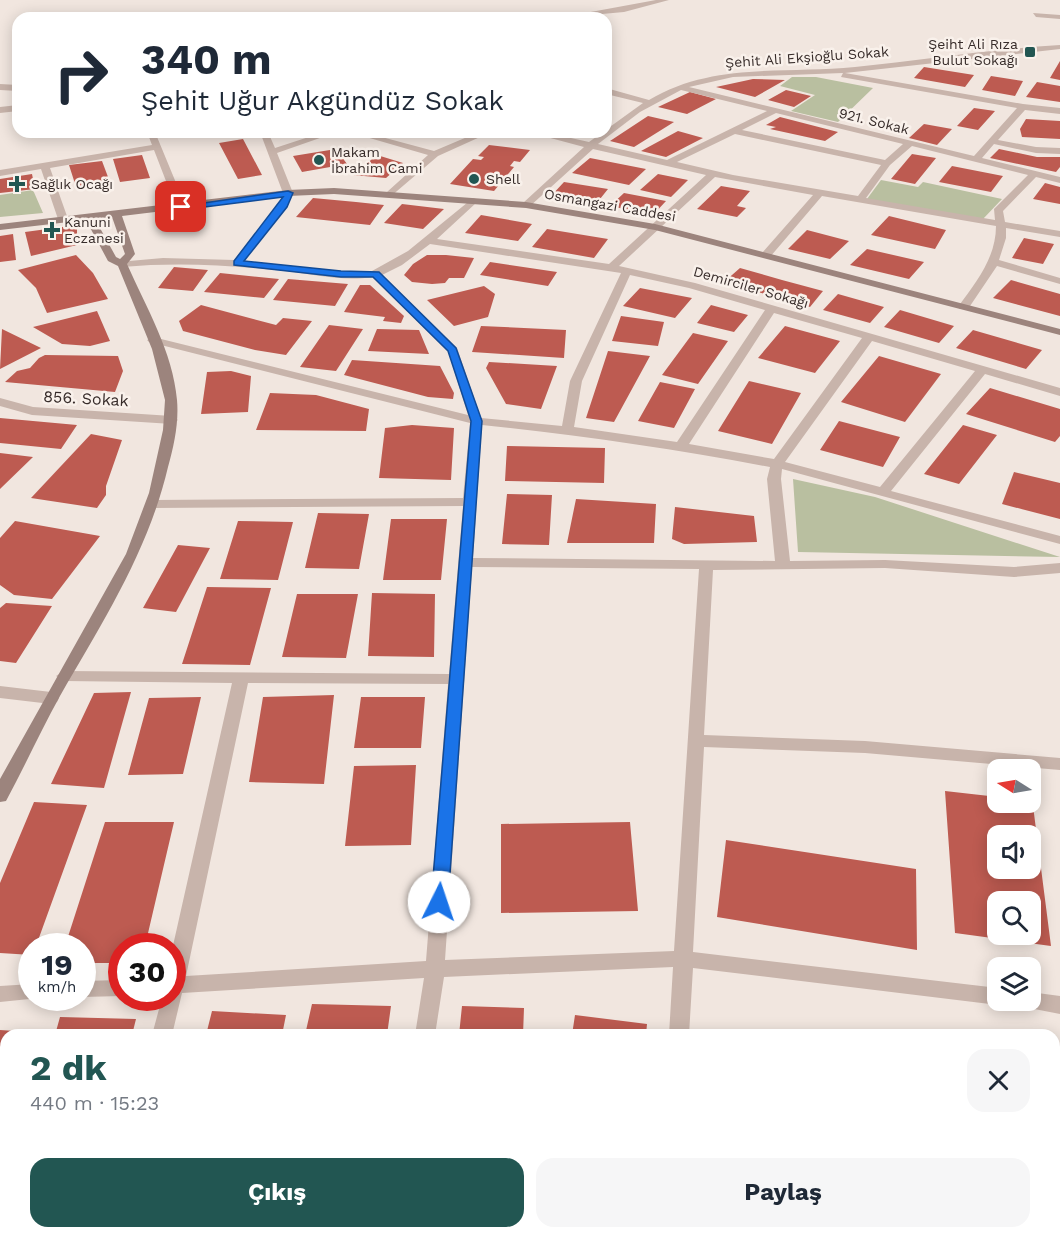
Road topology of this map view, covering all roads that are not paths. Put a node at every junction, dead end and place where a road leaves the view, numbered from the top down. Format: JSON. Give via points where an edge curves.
{"nodes":[{"id":1,"x":665,"y":0,"type":"edge"},
{"id":2,"x":608,"y":12,"type":"edge"},
{"id":3,"x":1036,"y":15,"type":"dead end"},
{"id":4,"x":1060,"y":17,"type":"edge"},
{"id":5,"x":1057,"y":48,"type":"edge"},
{"id":6,"x":823,"y":72,"type":"junction"},
{"id":7,"x":681,"y":87,"type":"junction"},
{"id":8,"x":612,"y":93,"type":"edge"},
{"id":9,"x":652,"y":103,"type":"junction"},
{"id":10,"x":1023,"y":107,"type":"junction"},
{"id":11,"x":775,"y":110,"type":"junction"},
{"id":12,"x":1060,"y":111,"type":"edge"},
{"id":13,"x":612,"y":127,"type":"edge"},
{"id":14,"x":735,"y":131,"type":"junction"},
{"id":15,"x":153,"y":138,"type":"edge"},
{"id":16,"x":266,"y":138,"type":"edge"},
{"id":17,"x":315,"y":138,"type":"edge"},
{"id":18,"x":375,"y":138,"type":"edge"},
{"id":19,"x":473,"y":138,"type":"edge"},
{"id":20,"x":556,"y":138,"type":"edge"},
{"id":21,"x":599,"y":138,"type":"edge"},
{"id":22,"x":991,"y":141,"type":"junction"},
{"id":23,"x":909,"y":144,"type":"junction"},
{"id":24,"x":589,"y":146,"type":"junction"},
{"id":25,"x":157,"y":147,"type":"junction"},
{"id":26,"x":1060,"y":151,"type":"edge"},
{"id":27,"x":272,"y":152,"type":"junction"},
{"id":28,"x":435,"y":154,"type":"junction"},
{"id":29,"x":975,"y":159,"type":"junction"},
{"id":30,"x":887,"y":163,"type":"junction"},
{"id":31,"x":667,"y":164,"type":"junction"},
{"id":32,"x":44,"y":165,"type":"junction"},
{"id":33,"x":0,"y":173,"type":"edge"},
{"id":34,"x":712,"y":174,"type":"junction"},
{"id":35,"x":1033,"y":175,"type":"junction"},
{"id":36,"x":1060,"y":180,"type":"edge"},
{"id":37,"x":288,"y":193,"type":"junction"},
{"id":38,"x":390,"y":194,"type":"junction"},
{"id":39,"x":820,"y":194,"type":"junction"},
{"id":40,"x":860,"y":200,"type":"junction"},
{"id":41,"x":473,"y":201,"type":"junction"},
{"id":42,"x":526,"y":206,"type":"junction"},
{"id":43,"x":181,"y":207,"type":"junction"},
{"id":44,"x":116,"y":214,"type":"junction"},
{"id":45,"x":89,"y":217,"type":"junction"},
{"id":46,"x":63,"y":219,"type":"junction"},
{"id":47,"x":1003,"y":225,"type":"junction"},
{"id":48,"x":655,"y":226,"type":"junction"},
{"id":49,"x":0,"y":227,"type":"edge"},
{"id":50,"x":1060,"y":234,"type":"edge"},
{"id":51,"x":428,"y":241,"type":"junction"},
{"id":52,"x":766,"y":255,"type":"junction"},
{"id":53,"x":995,"y":262,"type":"junction"},
{"id":54,"x":237,"y":263,"type":"junction"},
{"id":55,"x":122,"y":264,"type":"junction"},
{"id":56,"x":611,"y":268,"type":"junction"},
{"id":57,"x":627,"y":271,"type":"junction"},
{"id":58,"x":375,"y":274,"type":"junction"},
{"id":59,"x":1060,"y":281,"type":"edge"},
{"id":60,"x":964,"y":307,"type":"junction"},
{"id":61,"x":772,"y":308,"type":"junction"},
{"id":62,"x":1060,"y":332,"type":"edge"},
{"id":63,"x":870,"y":336,"type":"junction"},
{"id":64,"x":153,"y":340,"type":"junction"},
{"id":65,"x":983,"y":369,"type":"junction"},
{"id":66,"x":1060,"y":392,"type":"edge"},
{"id":67,"x":0,"y":402,"type":"edge"},
{"id":68,"x":172,"y":420,"type":"junction"},
{"id":69,"x":476,"y":421,"type":"junction"},
{"id":70,"x":567,"y":430,"type":"junction"},
{"id":71,"x":681,"y":446,"type":"junction"},
{"id":72,"x":777,"y":464,"type":"junction"},
{"id":73,"x":884,"y":492,"type":"junction"},
{"id":74,"x":470,"y":502,"type":"junction"},
{"id":75,"x":153,"y":504,"type":"junction"},
{"id":76,"x":1060,"y":540,"type":"edge"},
{"id":77,"x":465,"y":562,"type":"junction"},
{"id":78,"x":706,"y":566,"type":"junction"},
{"id":79,"x":783,"y":566,"type":"junction"},
{"id":80,"x":1060,"y":568,"type":"edge"},
{"id":81,"x":64,"y":675,"type":"junction"},
{"id":82,"x":242,"y":677,"type":"junction"},
{"id":83,"x":455,"y":679,"type":"junction"},
{"id":84,"x":0,"y":692,"type":"edge"},
{"id":85,"x":51,"y":698,"type":"junction"},
{"id":86,"x":696,"y":741,"type":"junction"},
{"id":87,"x":1060,"y":764,"type":"edge"},
{"id":88,"x":0,"y":796,"type":"edge"},
{"id":89,"x":186,"y":933,"type":"edge"},
{"id":90,"x":683,"y":959,"type":"junction"},
{"id":91,"x":435,"y":969,"type":"junction"},
{"id":92,"x":186,"y":990,"type":"edge"},
{"id":93,"x":18,"y":993,"type":"edge"},
{"id":94,"x":0,"y":994,"type":"edge"},
{"id":95,"x":987,"y":996,"type":"edge"},
{"id":96,"x":1041,"y":1002,"type":"edge"},
{"id":97,"x":1060,"y":1005,"type":"edge"},
{"id":98,"x":168,"y":1011,"type":"edge"},
{"id":99,"x":164,"y":1029,"type":"edge"},
{"id":100,"x":425,"y":1029,"type":"edge"},
{"id":101,"x":679,"y":1029,"type":"edge"}],
"edges":[{"from":1,"to":2,"type":"street"},
{"from":3,"to":4,"type":"street"},
{"from":5,"to":6,"type":"street","name":"Şehit Ali Ekşioğlu Sokak"},
{"from":6,"to":7,"type":"street","name":"Şehit Ali Ekşioğlu Sokak","via":[[718,77]]},
{"from":6,"to":10,"type":"street"},
{"from":7,"to":9,"type":"street","name":"Şehit Ali Ekşioğlu Sokak"},
{"from":7,"to":11,"type":"street","name":"921. Sokak"},
{"from":8,"to":9,"type":"street"},
{"from":9,"to":13,"type":"street","name":"Şehit Ali Ekşioğlu Sokak"},
{"from":10,"to":12,"type":"street"},
{"from":10,"to":22,"type":"street"},
{"from":11,"to":14,"type":"street"},
{"from":11,"to":23,"type":"street","name":"921. Sokak"},
{"from":14,"to":30,"type":"street"},
{"from":14,"to":31,"type":"street"},
{"from":15,"to":25,"type":"street"},
{"from":16,"to":27,"type":"street"},
{"from":17,"to":27,"type":"street"},
{"from":18,"to":28,"type":"street"},
{"from":19,"to":28,"type":"street"},
{"from":20,"to":24,"type":"street"},
{"from":21,"to":24,"type":"street","name":"Şehit Ali Ekşioğlu Sokak"},
{"from":22,"to":26,"type":"street"},
{"from":22,"to":29,"type":"street"},
{"from":23,"to":29,"type":"street","name":"921. Sokak"},
{"from":23,"to":30,"type":"street"},
{"from":24,"to":31,"type":"street"},
{"from":24,"to":42,"type":"street","name":"Şehit Ali Ekşioğlu Sokak"},
{"from":25,"to":32,"type":"street"},
{"from":25,"to":43,"type":"street"},
{"from":27,"to":37,"type":"street"},
{"from":28,"to":38,"type":"street"},
{"from":29,"to":35,"type":"street","name":"921. Sokak"},
{"from":30,"to":40,"type":"street"},
{"from":31,"to":34,"type":"street"},
{"from":32,"to":33,"type":"street"},
{"from":32,"to":46,"type":"street"},
{"from":34,"to":39,"type":"street"},
{"from":34,"to":48,"type":"street"},
{"from":35,"to":36,"type":"street","name":"921. Sokak"},
{"from":35,"to":47,"type":"street","via":[[998,211]]},
{"from":37,"to":38,"type":"main road","name":"Osmangazi Caddesi"},
{"from":37,"to":43,"type":"main road","name":"Osmangazi Caddesi"},
{"from":37,"to":54,"type":"street","via":[[284,205]]},
{"from":38,"to":41,"type":"main road","name":"Osmangazi Caddesi"},
{"from":39,"to":40,"type":"street"},
{"from":39,"to":52,"type":"street"},
{"from":40,"to":47,"type":"street"},
{"from":41,"to":42,"type":"main road","name":"Osmangazi Caddesi"},
{"from":41,"to":51,"type":"street"},
{"from":42,"to":48,"type":"main road","name":"Osmangazi Caddesi"},
{"from":43,"to":44,"type":"main road","name":"Osmangazi Caddesi"},
{"from":44,"to":45,"type":"main road","name":"Osmangazi Caddesi"},
{"from":44,"to":55,"type":"main road","via":[[130,254]]},
{"from":45,"to":46,"type":"main road","name":"Osmangazi Caddesi"},
{"from":45,"to":55,"type":"main road","via":[[112,259]]},
{"from":46,"to":49,"type":"main road","name":"Osmangazi Caddesi"},
{"from":47,"to":50,"type":"street"},
{"from":47,"to":53,"type":"street"},
{"from":48,"to":52,"type":"main road","name":"Osmangazi Caddesi"},
{"from":48,"to":56,"type":"street"},
{"from":51,"to":56,"type":"street","name":"Demirciler Sokağı"},
{"from":51,"to":58,"type":"street"},
{"from":52,"to":60,"type":"main road","name":"Osmangazi Caddesi"},
{"from":53,"to":59,"type":"street"},
{"from":53,"to":60,"type":"street"},
{"from":54,"to":55,"type":"street","via":[[159,259]]},
{"from":54,"to":58,"type":"street"},
{"from":55,"to":64,"type":"main road"},
{"from":56,"to":57,"type":"street","name":"Demirciler Sokağı"},
{"from":57,"to":61,"type":"street","name":"Demirciler Sokağı"},
{"from":57,"to":70,"type":"street","via":[[576,381]]},
{"from":58,"to":69,"type":"street","via":[[453,350]]},
{"from":60,"to":62,"type":"main road","name":"Osmangazi Caddesi"},
{"from":61,"to":63,"type":"street","name":"Demirciler Sokağı"},
{"from":61,"to":71,"type":"street"},
{"from":63,"to":65,"type":"street","name":"Demirciler Sokağı"},
{"from":63,"to":72,"type":"street"},
{"from":64,"to":68,"type":"main road","via":[[165,372]]},
{"from":64,"to":69,"type":"street"},
{"from":65,"to":66,"type":"street","name":"Demirciler Sokağı"},
{"from":65,"to":73,"type":"street"},
{"from":67,"to":68,"type":"street","name":"856. Sokak","via":[[32,411]]},
{"from":68,"to":75,"type":"main road"},
{"from":69,"to":70,"type":"street"},
{"from":69,"to":74,"type":"street"},
{"from":70,"to":71,"type":"street"},
{"from":71,"to":72,"type":"street"},
{"from":72,"to":73,"type":"street"},
{"from":72,"to":79,"type":"street","via":[[774,479]]},
{"from":73,"to":76,"type":"street"},
{"from":74,"to":75,"type":"street"},
{"from":74,"to":77,"type":"street"},
{"from":75,"to":81,"type":"main road","via":[[119,585]]},
{"from":77,"to":78,"type":"street"},
{"from":77,"to":83,"type":"street"},
{"from":78,"to":79,"type":"street"},
{"from":78,"to":86,"type":"street"},
{"from":79,"to":80,"type":"street","via":[[885,564],[1014,572]]},
{"from":81,"to":82,"type":"street"},
{"from":81,"to":85,"type":"main road"},
{"from":82,"to":83,"type":"street"},
{"from":82,"to":89,"type":"street"},
{"from":83,"to":91,"type":"street"},
{"from":84,"to":85,"type":"street"},
{"from":85,"to":88,"type":"main road"},
{"from":86,"to":87,"type":"street","via":[[865,747]]},
{"from":86,"to":90,"type":"street"},
{"from":90,"to":91,"type":"street"},
{"from":90,"to":95,"type":"street"},
{"from":90,"to":101,"type":"street"},
{"from":91,"to":92,"type":"street"},
{"from":91,"to":100,"type":"street"},
{"from":93,"to":94,"type":"street"},
{"from":96,"to":97,"type":"street"},
{"from":98,"to":99,"type":"street"}]}
